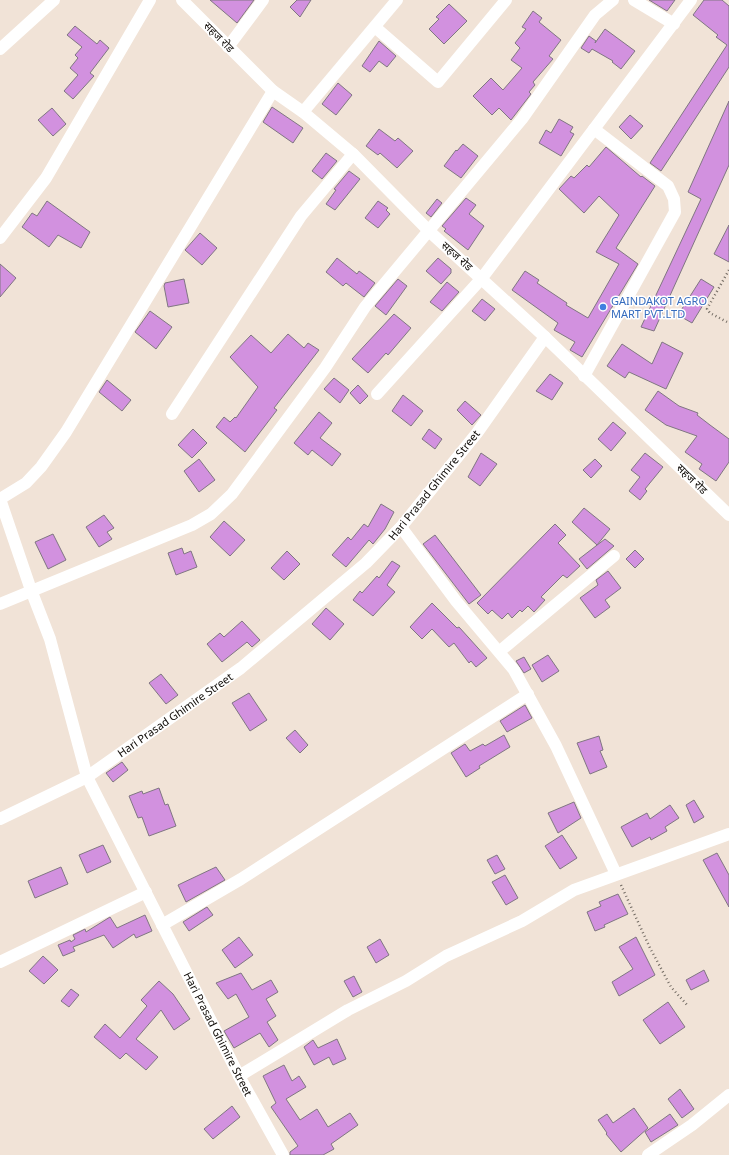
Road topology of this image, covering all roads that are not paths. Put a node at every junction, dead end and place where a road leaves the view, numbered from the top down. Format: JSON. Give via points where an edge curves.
{"nodes":[{"id":1,"x":54,"y":0,"type":"edge"},
{"id":2,"x":150,"y":0,"type":"edge"},
{"id":3,"x":182,"y":0,"type":"edge"},
{"id":4,"x":263,"y":0,"type":"edge"},
{"id":5,"x":397,"y":0,"type":"edge"},
{"id":6,"x":506,"y":0,"type":"edge"},
{"id":7,"x":613,"y":0,"type":"edge"},
{"id":8,"x":634,"y":0,"type":"edge"},
{"id":9,"x":691,"y":0,"type":"edge"},
{"id":10,"x":674,"y":24,"type":"junction"},
{"id":11,"x":376,"y":28,"type":"junction"},
{"id":12,"x":228,"y":47,"type":"junction"},
{"id":13,"x":0,"y":49,"type":"edge"},
{"id":14,"x":273,"y":91,"type":"junction"},
{"id":15,"x":303,"y":112,"type":"junction"},
{"id":16,"x":594,"y":129,"type":"junction"},
{"id":17,"x":353,"y":154,"type":"junction"},
{"id":18,"x":430,"y":232,"type":"junction"},
{"id":19,"x":0,"y":238,"type":"edge"},
{"id":20,"x":482,"y":278,"type":"junction"},
{"id":21,"x":545,"y":337,"type":"junction"},
{"id":22,"x":584,"y":376,"type":"junction"},
{"id":23,"x":377,"y":394,"type":"dead end"},
{"id":24,"x":172,"y":414,"type":"dead end"},
{"id":25,"x":0,"y":499,"type":"edge"},
{"id":26,"x":729,"y":515,"type":"edge"},
{"id":27,"x":401,"y":527,"type":"junction"},
{"id":28,"x":614,"y":556,"type":"dead end"},
{"id":29,"x":31,"y":590,"type":"junction"},
{"id":30,"x":0,"y":604,"type":"edge"},
{"id":31,"x":500,"y":652,"type":"junction"},
{"id":32,"x":528,"y":694,"type":"junction"},
{"id":33,"x":87,"y":777,"type":"junction"},
{"id":34,"x":0,"y":819,"type":"edge"},
{"id":35,"x":729,"y":834,"type":"edge"},
{"id":36,"x":616,"y":874,"type":"junction"},
{"id":37,"x":146,"y":892,"type":"junction"},
{"id":38,"x":162,"y":925,"type":"junction"},
{"id":39,"x":0,"y":962,"type":"edge"},
{"id":40,"x":239,"y":1076,"type":"junction"},
{"id":41,"x":729,"y":1095,"type":"edge"},
{"id":42,"x":283,"y":1155,"type":"edge"},
{"id":43,"x":648,"y":1155,"type":"edge"}],
"edges":[{"from":1,"to":13,"type":"street"},
{"from":2,"to":19,"type":"street","via":[[46,178]]},
{"from":3,"to":12,"type":"street","name":"सहज रोड"},
{"from":4,"to":12,"type":"street"},
{"from":5,"to":11,"type":"street"},
{"from":6,"to":11,"type":"street","via":[[438,82]]},
{"from":7,"to":18,"type":"street","via":[[595,15],[522,120]]},
{"from":8,"to":10,"type":"street"},
{"from":9,"to":10,"type":"street"},
{"from":10,"to":16,"type":"street"},
{"from":11,"to":15,"type":"street"},
{"from":12,"to":14,"type":"street","name":"सहज रोड"},
{"from":14,"to":15,"type":"street","name":"सहज रोड"},
{"from":14,"to":25,"type":"street","via":[[66,432],[26,483]]},
{"from":15,"to":17,"type":"street","name":"सहज रोड"},
{"from":16,"to":20,"type":"street"},
{"from":16,"to":22,"type":"street","via":[[668,186],[674,199],[675,212]]},
{"from":17,"to":18,"type":"street","name":"सहज रोड"},
{"from":17,"to":24,"type":"street","via":[[301,216]]},
{"from":18,"to":20,"type":"street","name":"सहज रोड"},
{"from":18,"to":29,"type":"street","via":[[365,307],[325,368],[232,494],[211,514],[192,525]]},
{"from":20,"to":21,"type":"street","name":"सहज रोड"},
{"from":20,"to":23,"type":"street"},
{"from":21,"to":22,"type":"street","name":"सहज रोड"},
{"from":21,"to":27,"type":"street","name":"Hari Prasad Ghimire Street","via":[[477,433]]},
{"from":22,"to":26,"type":"street","name":"सहज रोड"},
{"from":25,"to":29,"type":"street"},
{"from":27,"to":31,"type":"street","via":[[456,601]]},
{"from":27,"to":33,"type":"street","name":"Hari Prasad Ghimire Street","via":[[360,568],[241,668]]},
{"from":28,"to":31,"type":"street"},
{"from":29,"to":30,"type":"street"},
{"from":29,"to":33,"type":"street","via":[[50,639]]},
{"from":31,"to":32,"type":"street"},
{"from":32,"to":36,"type":"street","via":[[569,772]]},
{"from":32,"to":38,"type":"street","via":[[241,878]]},
{"from":33,"to":34,"type":"street"},
{"from":33,"to":37,"type":"street","name":"Hari Prasad Ghimire Street"},
{"from":35,"to":36,"type":"street"},
{"from":36,"to":40,"type":"street","via":[[574,890],[522,921],[446,956],[406,981],[348,1010]]},
{"from":37,"to":38,"type":"street","name":"Hari Prasad Ghimire Street"},
{"from":37,"to":39,"type":"street"},
{"from":38,"to":40,"type":"street","name":"Hari Prasad Ghimire Street"},
{"from":40,"to":42,"type":"street","name":"Hari Prasad Ghimire Street"},
{"from":41,"to":43,"type":"street","via":[[692,1125]]}]}
